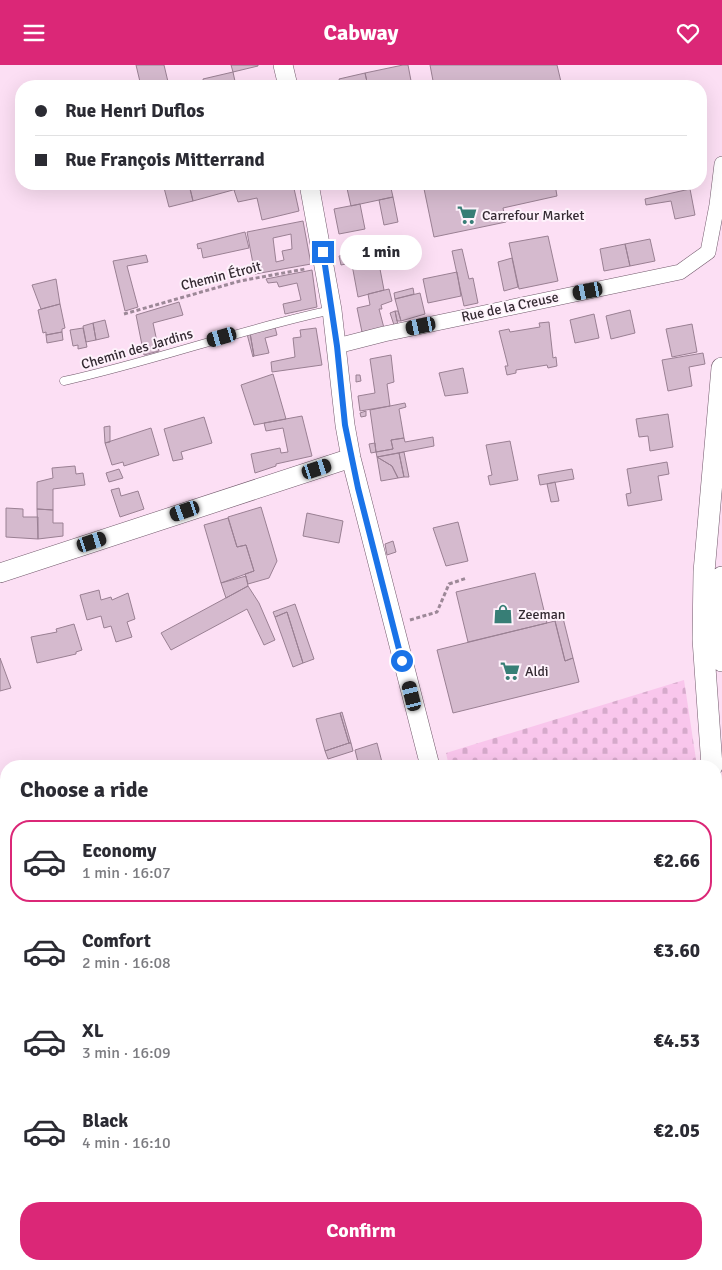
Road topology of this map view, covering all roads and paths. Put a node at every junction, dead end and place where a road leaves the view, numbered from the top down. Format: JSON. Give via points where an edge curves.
{"nodes":[{"id":1,"x":286,"y":66,"type":"edge"},
{"id":2,"x":287,"y":80,"type":"edge"},
{"id":3,"x":722,"y":164,"type":"edge"},
{"id":4,"x":310,"y":190,"type":"edge"},
{"id":5,"x":326,"y":265,"type":"junction"},
{"id":6,"x":332,"y":310,"type":"junction"},
{"id":7,"x":124,"y":314,"type":"dead end"},
{"id":8,"x":337,"y":346,"type":"junction"},
{"id":9,"x":722,"y":368,"type":"edge"},
{"id":10,"x":64,"y":381,"type":"dead end"},
{"id":11,"x":351,"y":458,"type":"junction"},
{"id":12,"x":0,"y":573,"type":"edge"},
{"id":13,"x":722,"y":577,"type":"edge"},
{"id":14,"x":467,"y":578,"type":"dead end"},
{"id":15,"x":418,"y":618,"type":"dead end"},
{"id":16,"x":722,"y":661,"type":"edge"},
{"id":17,"x":428,"y":760,"type":"edge"},
{"id":18,"x":712,"y":760,"type":"edge"}],
"edges":[{"from":1,"to":2,"type":"street"},
{"from":3,"to":8,"type":"street","name":"Rue de la Creuse","via":[[708,252],[680,272],[384,333]]},
{"from":4,"to":5,"type":"street"},
{"from":5,"to":6,"type":"street"},
{"from":5,"to":7,"type":"path","name":"Chemin Étroit","via":[[240,281]]},
{"from":6,"to":8,"type":"street"},
{"from":6,"to":10,"type":"lane","name":"Chemin des Jardins","via":[[274,322],[119,369]]},
{"from":8,"to":11,"type":"street"},
{"from":9,"to":18,"type":"main road","via":[[703,582]]},
{"from":11,"to":12,"type":"street"},
{"from":11,"to":17,"type":"street"},
{"from":13,"to":16,"type":"main road"},
{"from":14,"to":15,"type":"path","via":[[449,584],[437,612]]}]}
